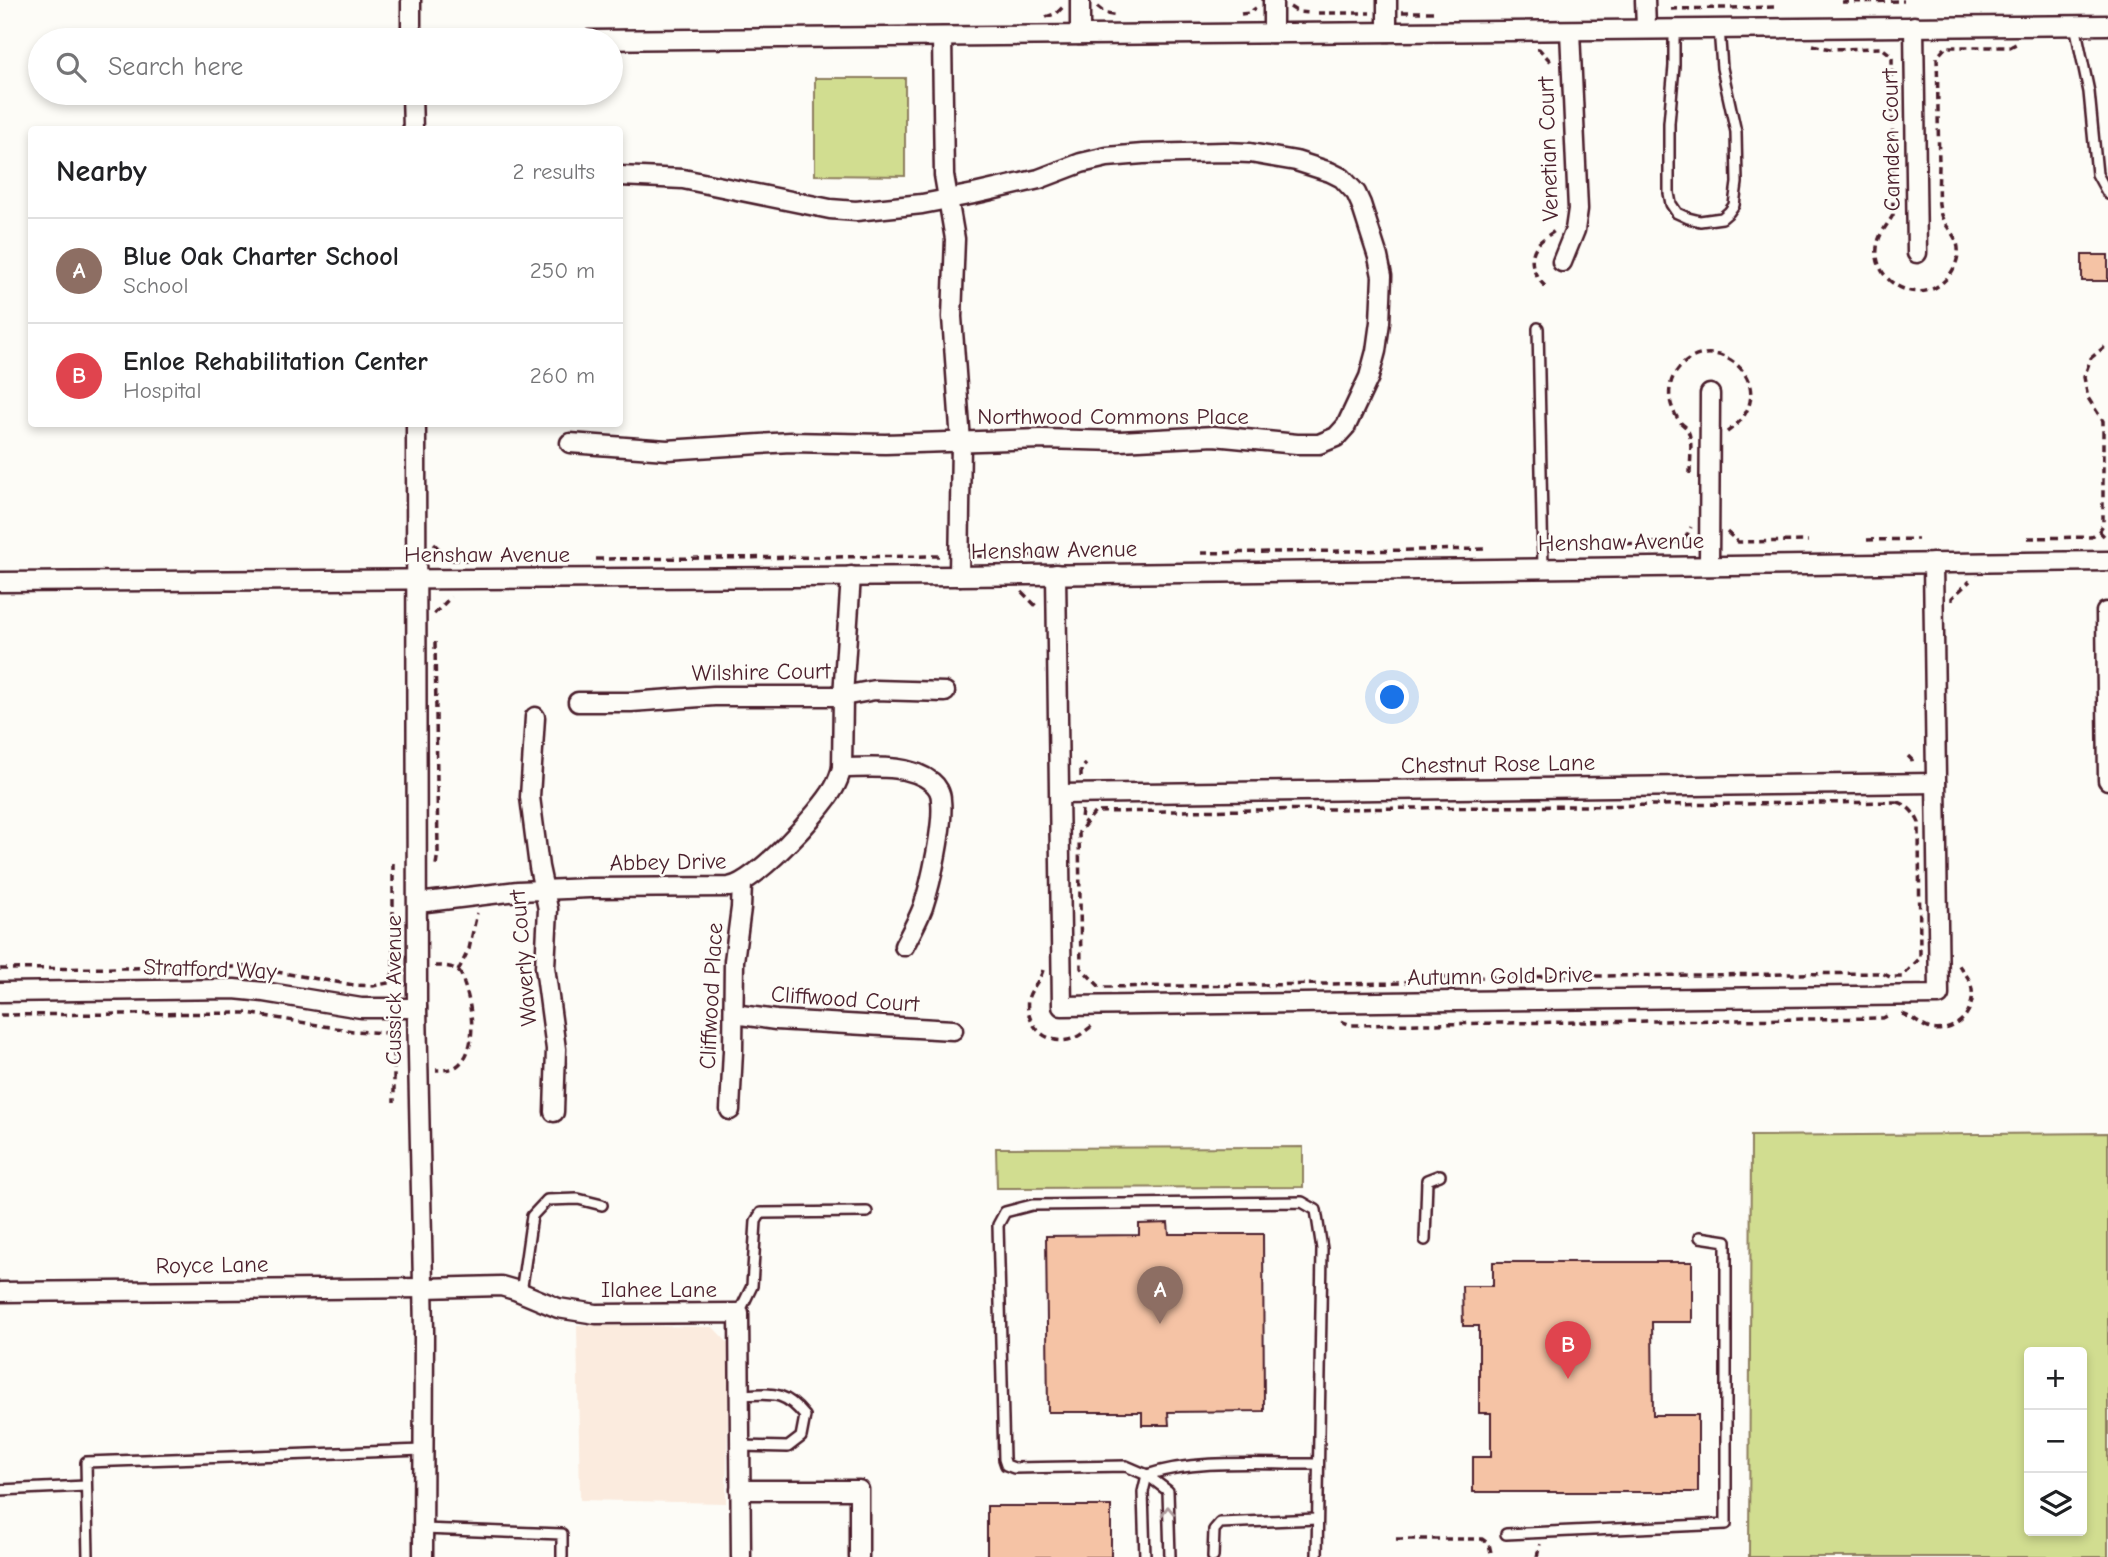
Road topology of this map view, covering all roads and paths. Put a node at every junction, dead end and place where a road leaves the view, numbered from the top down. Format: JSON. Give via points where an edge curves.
{"nodes":[{"id":1,"x":411,"y":0,"type":"edge"},
{"id":2,"x":1387,"y":0,"type":"edge"},
{"id":3,"x":1645,"y":0,"type":"edge"},
{"id":4,"x":1080,"y":1,"type":"edge"},
{"id":5,"x":1266,"y":1,"type":"edge"},
{"id":6,"x":1904,"y":1,"type":"edge"},
{"id":7,"x":1842,"y":2,"type":"dead end"},
{"id":8,"x":1779,"y":7,"type":"dead end"},
{"id":9,"x":1671,"y":9,"type":"dead end"},
{"id":10,"x":1239,"y":14,"type":"dead end"},
{"id":11,"x":1118,"y":16,"type":"dead end"},
{"id":12,"x":1034,"y":17,"type":"dead end"},
{"id":13,"x":2075,"y":25,"type":"junction"},
{"id":14,"x":2108,"y":25,"type":"edge"},
{"id":15,"x":1914,"y":26,"type":"junction"},
{"id":16,"x":411,"y":28,"type":"edge"},
{"id":17,"x":1646,"y":28,"type":"junction"},
{"id":18,"x":1719,"y":28,"type":"junction"},
{"id":19,"x":1674,"y":29,"type":"junction"},
{"id":20,"x":1570,"y":31,"type":"junction"},
{"id":21,"x":1387,"y":32,"type":"junction"},
{"id":22,"x":1273,"y":33,"type":"junction"},
{"id":23,"x":1080,"y":35,"type":"junction"},
{"id":24,"x":942,"y":37,"type":"junction"},
{"id":25,"x":623,"y":40,"type":"edge"},
{"id":26,"x":2020,"y":42,"type":"dead end"},
{"id":27,"x":1810,"y":44,"type":"dead end"},
{"id":28,"x":1528,"y":49,"type":"dead end"},
{"id":29,"x":1556,"y":77,"type":"dead end"},
{"id":30,"x":412,"y":105,"type":"edge"},
{"id":31,"x":413,"y":126,"type":"edge"},
{"id":32,"x":623,"y":176,"type":"edge"},
{"id":33,"x":2108,"y":194,"type":"edge"},
{"id":34,"x":948,"y":199,"type":"junction"},
{"id":35,"x":1559,"y":225,"type":"dead end"},
{"id":36,"x":1917,"y":253,"type":"dead end"},
{"id":37,"x":1562,"y":262,"type":"dead end"},
{"id":38,"x":1545,"y":286,"type":"dead end"},
{"id":39,"x":1538,"y":328,"type":"dead end"},
{"id":40,"x":2108,"y":344,"type":"edge"},
{"id":41,"x":1710,"y":394,"type":"dead end"},
{"id":42,"x":416,"y":427,"type":"edge"},
{"id":43,"x":961,"y":442,"type":"junction"},
{"id":44,"x":570,"y":443,"type":"dead end"},
{"id":45,"x":2099,"y":531,"type":"junction"},
{"id":46,"x":2108,"y":537,"type":"edge"},
{"id":47,"x":2028,"y":538,"type":"dead end"},
{"id":48,"x":1918,"y":539,"type":"dead end"},
{"id":49,"x":1867,"y":540,"type":"dead end"},
{"id":50,"x":433,"y":543,"type":"dead end"},
{"id":51,"x":1489,"y":549,"type":"dead end"},
{"id":52,"x":1199,"y":553,"type":"dead end"},
{"id":53,"x":1052,"y":555,"type":"dead end"},
{"id":54,"x":960,"y":556,"type":"junction"},
{"id":55,"x":489,"y":559,"type":"dead end"},
{"id":56,"x":596,"y":559,"type":"dead end"},
{"id":57,"x":2108,"y":561,"type":"edge"},
{"id":58,"x":1933,"y":563,"type":"junction"},
{"id":59,"x":1709,"y":566,"type":"junction"},
{"id":60,"x":1543,"y":568,"type":"junction"},
{"id":61,"x":1056,"y":574,"type":"junction"},
{"id":62,"x":851,"y":576,"type":"junction"},
{"id":63,"x":959,"y":576,"type":"junction"},
{"id":64,"x":417,"y":578,"type":"junction"},
{"id":65,"x":1970,"y":580,"type":"dead end"},
{"id":66,"x":0,"y":582,"type":"edge"},
{"id":67,"x":1023,"y":592,"type":"dead end"},
{"id":68,"x":463,"y":597,"type":"dead end"},
{"id":69,"x":1952,"y":607,"type":"dead end"},
{"id":70,"x":2101,"y":612,"type":"edge"},
{"id":71,"x":1039,"y":620,"type":"dead end"},
{"id":72,"x":433,"y":623,"type":"dead end"},
{"id":73,"x":434,"y":635,"type":"dead end"},
{"id":74,"x":945,"y":692,"type":"dead end"},
{"id":75,"x":843,"y":696,"type":"junction"},
{"id":76,"x":578,"y":702,"type":"dead end"},
{"id":77,"x":535,"y":716,"type":"dead end"},
{"id":78,"x":842,"y":768,"type":"junction"},
{"id":79,"x":2108,"y":780,"type":"edge"},
{"id":80,"x":1936,"y":783,"type":"junction"},
{"id":81,"x":1060,"y":794,"type":"junction"},
{"id":82,"x":1109,"y":811,"type":"joint"},
{"id":83,"x":393,"y":860,"type":"dead end"},
{"id":84,"x":435,"y":871,"type":"dead end"},
{"id":85,"x":741,"y":884,"type":"junction"},
{"id":86,"x":544,"y":890,"type":"junction"},
{"id":87,"x":418,"y":903,"type":"junction"},
{"id":88,"x":477,"y":913,"type":"dead end"},
{"id":89,"x":904,"y":946,"type":"dead end"},
{"id":90,"x":1956,"y":959,"type":"dead end"},
{"id":91,"x":1044,"y":962,"type":"dead end"},
{"id":92,"x":0,"y":969,"type":"edge"},
{"id":93,"x":458,"y":971,"type":"junction"},
{"id":94,"x":435,"y":978,"type":"dead end"},
{"id":95,"x":0,"y":992,"type":"edge"},
{"id":96,"x":417,"y":1009,"type":"junction"},
{"id":97,"x":734,"y":1014,"type":"junction"},
{"id":98,"x":0,"y":1015,"type":"edge"},
{"id":99,"x":1340,"y":1020,"type":"dead end"},
{"id":100,"x":1100,"y":1024,"type":"dead end"},
{"id":101,"x":953,"y":1030,"type":"dead end"},
{"id":102,"x":436,"y":1077,"type":"dead end"},
{"id":103,"x":394,"y":1102,"type":"dead end"},
{"id":104,"x":730,"y":1111,"type":"dead end"},
{"id":105,"x":554,"y":1112,"type":"dead end"},
{"id":106,"x":1440,"y":1175,"type":"dead end"},
{"id":107,"x":602,"y":1205,"type":"dead end"},
{"id":108,"x":867,"y":1212,"type":"dead end"},
{"id":109,"x":1700,"y":1237,"type":"dead end"},
{"id":110,"x":1425,"y":1240,"type":"dead end"},
{"id":111,"x":424,"y":1288,"type":"junction"},
{"id":112,"x":0,"y":1292,"type":"edge"},
{"id":113,"x":522,"y":1293,"type":"junction"},
{"id":114,"x":739,"y":1313,"type":"junction"},
{"id":115,"x":739,"y":1395,"type":"junction"},
{"id":116,"x":740,"y":1446,"type":"junction"},
{"id":117,"x":424,"y":1450,"type":"junction"},
{"id":118,"x":1318,"y":1464,"type":"junction"},
{"id":119,"x":1147,"y":1475,"type":"junction"},
{"id":120,"x":86,"y":1486,"type":"junction"},
{"id":121,"x":0,"y":1490,"type":"edge"},
{"id":122,"x":740,"y":1490,"type":"junction"},
{"id":123,"x":1317,"y":1519,"type":"junction"},
{"id":124,"x":423,"y":1529,"type":"junction"},
{"id":125,"x":1506,"y":1534,"type":"dead end"},
{"id":126,"x":1396,"y":1539,"type":"dead end"},
{"id":127,"x":88,"y":1557,"type":"edge"},
{"id":128,"x":423,"y":1557,"type":"edge"},
{"id":129,"x":562,"y":1557,"type":"edge"},
{"id":130,"x":741,"y":1557,"type":"edge"},
{"id":131,"x":859,"y":1557,"type":"edge"},
{"id":132,"x":1145,"y":1557,"type":"edge"},
{"id":133,"x":1170,"y":1557,"type":"edge"},
{"id":134,"x":1213,"y":1557,"type":"edge"},
{"id":135,"x":1317,"y":1557,"type":"edge"},
{"id":136,"x":1492,"y":1557,"type":"edge"}],
"edges":[{"from":1,"to":16,"type":"street"},
{"from":2,"to":21,"type":"street"},
{"from":3,"to":17,"type":"street"},
{"from":4,"to":11,"type":"path"},
{"from":4,"to":12,"type":"path","via":[[1052,15]]},
{"from":4,"to":23,"type":"street"},
{"from":5,"to":10,"type":"path"},
{"from":5,"to":22,"type":"street"},
{"from":6,"to":7,"type":"path"},
{"from":8,"to":9,"type":"path"},
{"from":13,"to":14,"type":"street"},
{"from":13,"to":15,"type":"street"},
{"from":13,"to":33,"type":"lane","via":[[2090,92],[2098,174]]},
{"from":15,"to":18,"type":"street"},
{"from":15,"to":36,"type":"street","name":"Camden Court"},
{"from":17,"to":19,"type":"street"},
{"from":17,"to":20,"type":"street"},
{"from":18,"to":19,"type":"street"},
{"from":18,"to":19,"type":"lane","via":[[1736,132],[1736,197],[1721,218],[1700,221],[1677,213],[1669,193]]},
{"from":20,"to":21,"type":"street"},
{"from":20,"to":37,"type":"street","name":"Venetian Court","via":[[1578,209]]},
{"from":21,"to":22,"type":"street"},
{"from":22,"to":23,"type":"street"},
{"from":23,"to":24,"type":"street"},
{"from":24,"to":25,"type":"street"},
{"from":24,"to":34,"type":"street","name":"Northwood Commons Place"},
{"from":26,"to":27,"type":"path","via":[[2010,47],[1946,47],[1937,57],[1940,211],[1956,240],[1958,254],[1944,281],[1916,292],[1888,279],[1877,254],[1880,234],[1893,215],[1892,56],[1882,48]]},
{"from":28,"to":29,"type":"path","via":[[1539,49],[1553,64]]},
{"from":30,"to":31,"type":"street"},
{"from":32,"to":34,"type":"street","name":"Northwood Commons Place","via":[[683,179],[841,211]]},
{"from":34,"to":43,"type":"street","name":"Northwood Commons Place","via":[[955,239],[952,336]]},
{"from":34,"to":43,"type":"street","name":"Northwood Commons Place","via":[[1039,179],[1107,157],[1199,152],[1275,157],[1330,172],[1350,185],[1361,204],[1382,276],[1380,322],[1369,377],[1346,426],[1328,441],[1310,445],[1214,436]]},
{"from":35,"to":38,"type":"path","via":[[1537,245],[1533,255],[1534,271]]},
{"from":39,"to":60,"type":"lane"},
{"from":40,"to":45,"type":"path","via":[[2091,358],[2084,377],[2088,398],[2103,424],[2104,515]]},
{"from":41,"to":59,"type":"street"},
{"from":42,"to":64,"type":"street","name":"Cussick Avenue"},
{"from":43,"to":44,"type":"street","name":"Northwood Commons Place","via":[[790,442],[667,450]]},
{"from":43,"to":54,"type":"street","name":"Northwood Commons Place"},
{"from":45,"to":46,"type":"path"},
{"from":45,"to":47,"type":"path","via":[[2084,538]]},
{"from":48,"to":49,"type":"path"},
{"from":50,"to":55,"type":"path","via":[[451,560]]},
{"from":51,"to":52,"type":"path"},
{"from":53,"to":54,"type":"path"},
{"from":54,"to":56,"type":"path"},
{"from":54,"to":63,"type":"street","name":"Northwood Commons Place"},
{"from":57,"to":58,"type":"street","name":"Henshaw Avenue"},
{"from":58,"to":59,"type":"street","name":"Henshaw Avenue"},
{"from":58,"to":80,"type":"street","name":"Autumn Gold Drive"},
{"from":59,"to":60,"type":"street","name":"Henshaw Avenue"},
{"from":60,"to":61,"type":"street","name":"Henshaw Avenue"},
{"from":61,"to":63,"type":"street","name":"Henshaw Avenue"},
{"from":61,"to":81,"type":"street","name":"Autumn Gold Drive"},
{"from":62,"to":63,"type":"street","name":"Henshaw Avenue"},
{"from":62,"to":64,"type":"street","name":"Henshaw Avenue"},
{"from":62,"to":75,"type":"street","name":"Abbey Drive"},
{"from":64,"to":66,"type":"street","name":"Henshaw Avenue"},
{"from":64,"to":87,"type":"street","name":"Cussick Avenue"},
{"from":65,"to":69,"type":"path","via":[[1952,598]]},
{"from":67,"to":71,"type":"path","via":[[1039,608]]},
{"from":68,"to":72,"type":"path","via":[[450,597],[433,615]]},
{"from":70,"to":79,"type":"street"},
{"from":73,"to":84,"type":"path"},
{"from":74,"to":75,"type":"street","name":"Wilshire Court","via":[[875,690]]},
{"from":75,"to":76,"type":"street","name":"Wilshire Court"},
{"from":75,"to":78,"type":"street","name":"Abbey Drive"},
{"from":77,"to":86,"type":"street","name":"Waverly Court","via":[[530,797]]},
{"from":78,"to":85,"type":"street","name":"Abbey Drive","via":[[819,808],[776,855]]},
{"from":78,"to":89,"type":"street","via":[[914,773],[931,781],[940,793],[935,857],[926,897]]},
{"from":80,"to":81,"type":"street","name":"Chestnut Rose Lane"},
{"from":80,"to":81,"type":"street","name":"Autumn Gold Drive","via":[[1939,995],[1062,1006]]},
{"from":82,"to":82,"type":"path","via":[[1898,802],[1919,823],[1920,958],[1902,977],[1882,973],[1414,978],[1403,984],[1099,986],[1080,968],[1079,832],[1095,812]]},
{"from":83,"to":92,"type":"path","via":[[393,973],[385,985],[354,985],[247,967]]},
{"from":85,"to":86,"type":"street","name":"Abbey Drive"},
{"from":85,"to":97,"type":"street","name":"Cliffwood Place"},
{"from":86,"to":87,"type":"street","name":"Abbey Drive"},
{"from":86,"to":105,"type":"street","name":"Waverly Court","via":[[548,909],[545,967],[556,1049]]},
{"from":87,"to":96,"type":"street","name":"Cussick Avenue"},
{"from":88,"to":93,"type":"path","via":[[469,949]]},
{"from":90,"to":99,"type":"path","via":[[1971,984],[1973,1003],[1958,1024],[1940,1030],[1892,1014],[1883,1018],[1351,1025]]},
{"from":91,"to":100,"type":"path","via":[[1028,1004],[1037,1030],[1048,1038],[1065,1040]]},
{"from":93,"to":94,"type":"path","via":[[435,965]]},
{"from":93,"to":102,"type":"path","via":[[471,1007],[472,1029],[463,1060],[456,1067],[436,1070]]},
{"from":95,"to":96,"type":"street","name":"Stratford Way","via":[[234,989],[360,1008]]},
{"from":96,"to":111,"type":"street","name":"Cussick Avenue"},
{"from":97,"to":101,"type":"street","name":"Cliffwood Court"},
{"from":97,"to":104,"type":"street","name":"Cliffwood Place"},
{"from":98,"to":103,"type":"path","via":[[247,1013],[387,1033],[394,1054]]},
{"from":106,"to":110,"type":"lane","via":[[1427,1180]]},
{"from":107,"to":113,"type":"lane","via":[[578,1199],[547,1200],[532,1216]]},
{"from":108,"to":114,"type":"lane","via":[[761,1213],[756,1221],[752,1286]]},
{"from":109,"to":125,"type":"lane","via":[[1726,1241],[1726,1524]]},
{"from":111,"to":112,"type":"street","name":"Royce Lane"},
{"from":111,"to":113,"type":"street","name":"Ilahee Lane","via":[[500,1286]]},
{"from":111,"to":117,"type":"street","name":"Cussick Avenue"},
{"from":113,"to":114,"type":"street","name":"Ilahee Lane","via":[[558,1308],[596,1314]]},
{"from":114,"to":115,"type":"street","name":"Ilahee Lane"},
{"from":115,"to":116,"type":"street","name":"Ilahee Lane"},
{"from":115,"to":116,"type":"lane","via":[[774,1394],[793,1402],[805,1416],[801,1437],[788,1447]]},
{"from":116,"to":122,"type":"street","name":"Ilahee Lane"},
{"from":117,"to":120,"type":"lane","via":[[86,1462]]},
{"from":117,"to":124,"type":"street","name":"Cussick Avenue"},
{"from":118,"to":119,"type":"lane","via":[[1198,1465]]},
{"from":118,"to":119,"type":"lane","via":[[1322,1249],[1315,1210],[1302,1202],[1032,1205],[1004,1212],[998,1225],[1006,1465],[1126,1466]]},
{"from":118,"to":123,"type":"lane"},
{"from":119,"to":132,"type":"lane","via":[[1143,1492]]},
{"from":133,"to":119,"type":"lane","one_way":true,"via":[[1168,1491]]},
{"from":120,"to":121,"type":"lane"},
{"from":120,"to":127,"type":"lane"},
{"from":122,"to":130,"type":"street","name":"Ilahee Lane"},
{"from":122,"to":131,"type":"street","via":[[859,1490]]},
{"from":123,"to":134,"type":"lane","via":[[1220,1523],[1214,1530]]},
{"from":123,"to":135,"type":"lane"},
{"from":124,"to":128,"type":"street","name":"Cussick Avenue"},
{"from":124,"to":129,"type":"lane","via":[[562,1534]]},
{"from":126,"to":136,"type":"path","via":[[1482,1539],[1489,1544]]}]}
